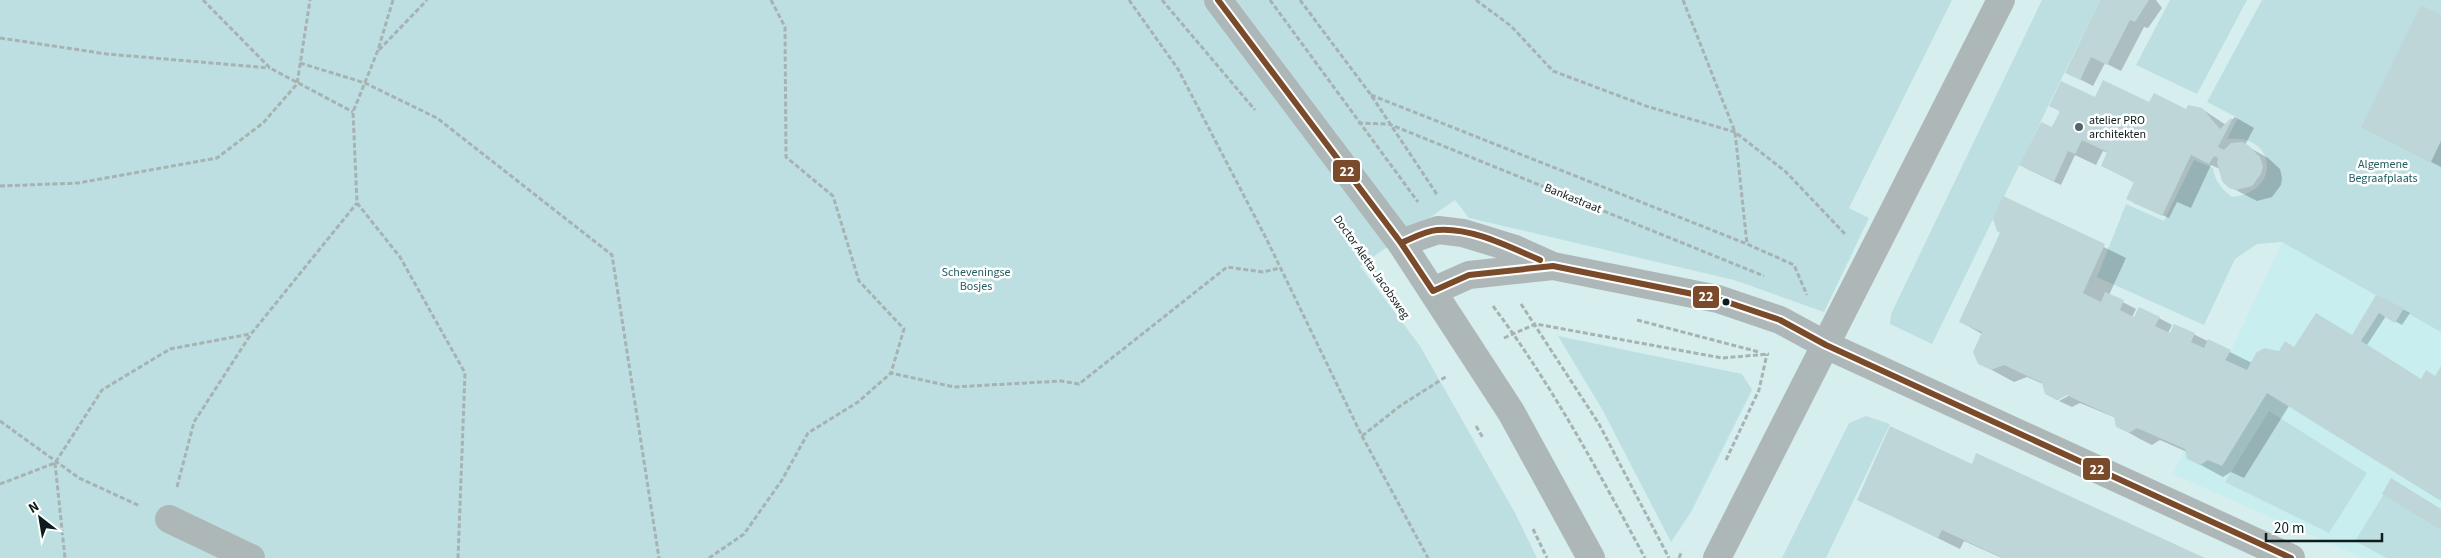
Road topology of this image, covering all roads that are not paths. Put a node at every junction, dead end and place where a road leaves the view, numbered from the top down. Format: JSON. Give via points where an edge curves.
{"nodes":[{"id":1,"x":1218,"y":0,"type":"edge"},
{"id":2,"x":2001,"y":0,"type":"edge"},
{"id":3,"x":1401,"y":244,"type":"junction"},
{"id":4,"x":1553,"y":266,"type":"junction"},
{"id":5,"x":1432,"y":291,"type":"junction"},
{"id":6,"x":1826,"y":345,"type":"junction"},
{"id":7,"x":170,"y":519,"type":"road end"},
{"id":8,"x":251,"y":558,"type":"edge"},
{"id":9,"x":1591,"y":558,"type":"edge"},
{"id":10,"x":1717,"y":558,"type":"edge"},
{"id":11,"x":2292,"y":558,"type":"edge"}],
"edges":[{"from":1,"to":3,"type":"street"},
{"from":2,"to":6,"type":"street"},
{"from":3,"to":4,"type":"street","via":[[1438,230],[1463,233],[1515,249]]},
{"from":3,"to":5,"type":"street"},
{"from":4,"to":5,"type":"street","via":[[1469,275]]},
{"from":4,"to":6,"type":"street","via":[[1718,299],[1780,320]]},
{"from":5,"to":9,"type":"street","via":[[1511,412]]},
{"from":6,"to":10,"type":"street"},
{"from":6,"to":11,"type":"street"},
{"from":7,"to":8,"type":"street"}]}
